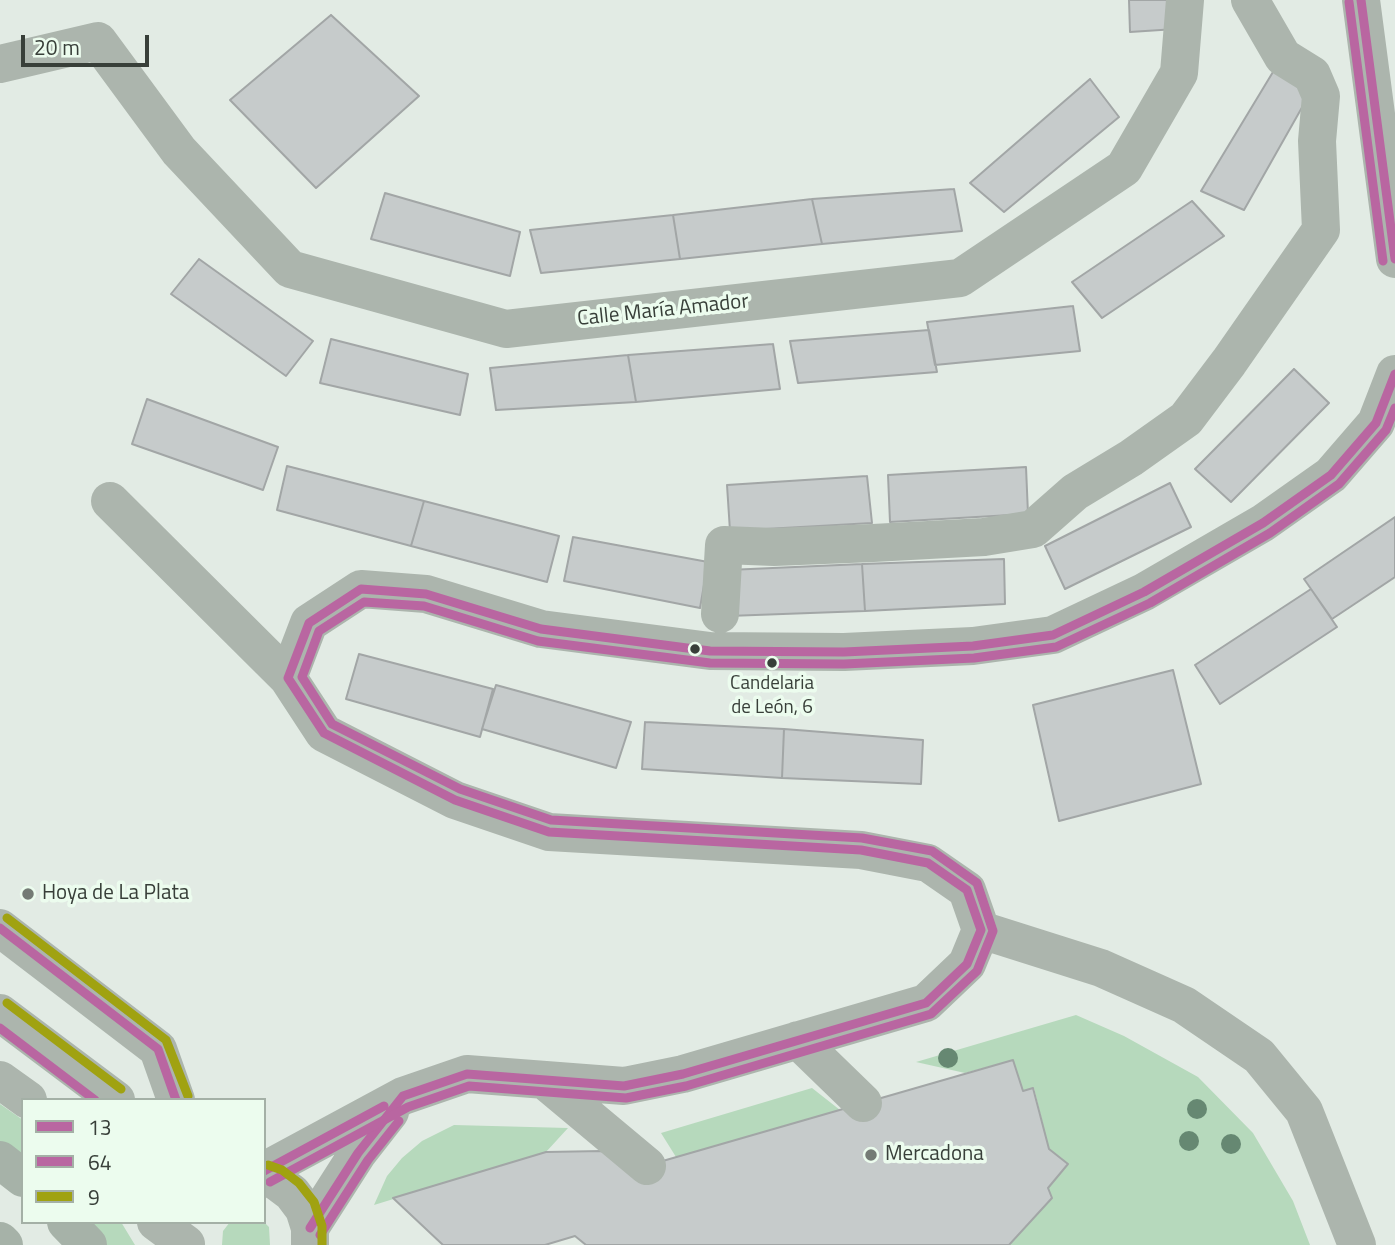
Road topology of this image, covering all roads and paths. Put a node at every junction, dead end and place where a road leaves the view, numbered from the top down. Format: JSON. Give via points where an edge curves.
{"nodes":[{"id":1,"x":1185,"y":0,"type":"edge"},
{"id":2,"x":1250,"y":0,"type":"edge"},
{"id":3,"x":1360,"y":0,"type":"edge"},
{"id":4,"x":0,"y":64,"type":"edge"},
{"id":5,"x":1395,"y":259,"type":"edge"},
{"id":6,"x":1395,"y":374,"type":"edge"},
{"id":7,"x":110,"y":501,"type":"dead end"},
{"id":8,"x":720,"y":614,"type":"dead end"},
{"id":9,"x":288,"y":678,"type":"junction"},
{"id":10,"x":0,"y":928,"type":"edge"},
{"id":11,"x":981,"y":930,"type":"junction"},
{"id":12,"x":0,"y":1013,"type":"edge"},
{"id":13,"x":797,"y":1040,"type":"junction"},
{"id":14,"x":0,"y":1080,"type":"edge"},
{"id":15,"x":544,"y":1080,"type":"junction"},
{"id":16,"x":403,"y":1096,"type":"junction"},
{"id":17,"x":25,"y":1098,"type":"edge"},
{"id":18,"x":113,"y":1098,"type":"edge"},
{"id":19,"x":175,"y":1098,"type":"edge"},
{"id":20,"x":863,"y":1103,"type":"dead end"},
{"id":21,"x":0,"y":1160,"type":"edge"},
{"id":22,"x":647,"y":1166,"type":"dead end"},
{"id":23,"x":266,"y":1170,"type":"edge"},
{"id":24,"x":21,"y":1176,"type":"edge"},
{"id":25,"x":266,"y":1178,"type":"edge"},
{"id":26,"x":68,"y":1224,"type":"edge"},
{"id":27,"x":159,"y":1224,"type":"edge"},
{"id":28,"x":188,"y":1224,"type":"edge"},
{"id":29,"x":310,"y":1236,"type":"edge"},
{"id":30,"x":0,"y":1241,"type":"edge"},
{"id":31,"x":5,"y":1245,"type":"edge"},
{"id":32,"x":88,"y":1245,"type":"edge"},
{"id":33,"x":186,"y":1245,"type":"edge"},
{"id":34,"x":1357,"y":1245,"type":"edge"}],
"edges":[{"from":1,"to":4,"type":"street","name":"Calle María Amador","via":[[1180,74],[1124,169],[960,278],[506,328],[290,269],[179,151],[98,41]]},
{"from":2,"to":8,"type":"street","via":[[1283,57],[1312,75],[1321,96],[1317,141],[1321,230],[1186,419],[1075,492],[1033,529],[984,537],[873,543],[724,545]]},
{"from":3,"to":5,"type":"street"},
{"from":6,"to":9,"type":"street","via":[[1376,423],[1331,475],[1263,523],[1144,592],[1053,635],[973,646],[710,651],[541,629],[426,594],[361,589],[309,623]]},
{"from":7,"to":9,"type":"street"},
{"from":9,"to":11,"type":"street","via":[[324,733],[455,800],[549,832],[861,850],[928,863],[968,890]]},
{"from":10,"to":19,"type":"street","via":[[158,1049]]},
{"from":11,"to":13,"type":"street","via":[[967,964],[926,1003]]},
{"from":11,"to":34,"type":"street","via":[[1101,968],[1172,999],[1259,1056],[1304,1111]]},
{"from":12,"to":18,"type":"street"},
{"from":13,"to":15,"type":"street","via":[[624,1086]]},
{"from":13,"to":20,"type":"street"},
{"from":14,"to":17,"type":"street"},
{"from":15,"to":16,"type":"street","via":[[467,1074]]},
{"from":15,"to":22,"type":"street"},
{"from":16,"to":23,"type":"street"},
{"from":16,"to":29,"type":"street","via":[[358,1153]]},
{"from":21,"to":24,"type":"highway"},
{"from":25,"to":29,"type":"street","via":[[292,1193],[304,1209]]},
{"from":26,"to":32,"type":"highway"},
{"from":27,"to":33,"type":"street"},
{"from":28,"to":33,"type":"street"},
{"from":30,"to":31,"type":"highway"}]}
